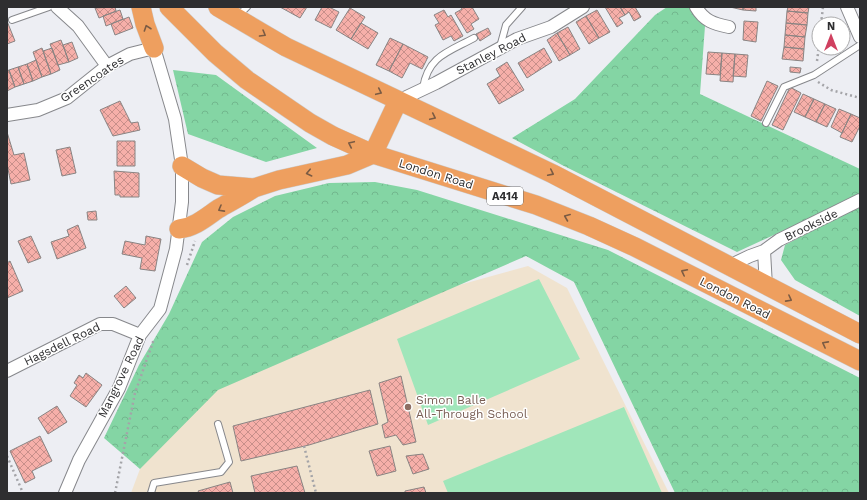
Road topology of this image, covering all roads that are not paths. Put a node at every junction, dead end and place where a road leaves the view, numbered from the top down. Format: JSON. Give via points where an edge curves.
{"nodes":[{"id":1,"x":49,"y":7,"type":"edge"},
{"id":2,"x":57,"y":7,"type":"edge"},
{"id":3,"x":142,"y":7,"type":"edge"},
{"id":4,"x":169,"y":7,"type":"edge"},
{"id":5,"x":522,"y":7,"type":"edge"},
{"id":6,"x":583,"y":7,"type":"edge"},
{"id":7,"x":696,"y":7,"type":"edge"},
{"id":8,"x":848,"y":7,"type":"edge"},
{"id":9,"x":230,"y":10,"type":"edge"},
{"id":10,"x":12,"y":20,"type":"dead end"},
{"id":11,"x":729,"y":27,"type":"dead end"},
{"id":12,"x":860,"y":37,"type":"edge"},
{"id":13,"x":474,"y":38,"type":"dead end"},
{"id":14,"x":860,"y":45,"type":"edge"},
{"id":15,"x":154,"y":48,"type":"junction"},
{"id":16,"x":500,"y":48,"type":"junction"},
{"id":17,"x":107,"y":66,"type":"junction"},
{"id":18,"x":423,"y":90,"type":"junction"},
{"id":19,"x":398,"y":101,"type":"junction"},
{"id":20,"x":7,"y":115,"type":"edge"},
{"id":21,"x":766,"y":124,"type":"dead end"},
{"id":22,"x":373,"y":154,"type":"junction"},
{"id":23,"x":182,"y":166,"type":"junction"},
{"id":24,"x":254,"y":188,"type":"junction"},
{"id":25,"x":860,"y":200,"type":"edge"},
{"id":26,"x":179,"y":229,"type":"junction"},
{"id":27,"x":764,"y":251,"type":"junction"},
{"id":28,"x":730,"y":266,"type":"junction"},
{"id":29,"x":766,"y":286,"type":"junction"},
{"id":30,"x":860,"y":334,"type":"edge"},
{"id":31,"x":140,"y":335,"type":"junction"},
{"id":32,"x":860,"y":361,"type":"edge"},
{"id":33,"x":7,"y":371,"type":"edge"},
{"id":34,"x":218,"y":424,"type":"dead end"},
{"id":35,"x":65,"y":493,"type":"edge"},
{"id":36,"x":151,"y":493,"type":"edge"}],
"edges":[{"from":1,"to":10,"type":"lane"},
{"from":2,"to":17,"type":"street","via":[[78,26]]},
{"from":15,"to":3,"type":"highway","one_way":true},
{"from":22,"to":4,"type":"highway","name":"London Road","number":"A414","one_way":true,"via":[[310,124],[253,85],[215,53]]},
{"from":5,"to":16,"type":"lane","via":[[506,25]]},
{"from":6,"to":16,"type":"street","name":"Stanley Road","via":[[551,27]]},
{"from":7,"to":11,"type":"street","via":[[700,15],[710,22]]},
{"from":8,"to":12,"type":"street"},
{"from":9,"to":19,"type":"highway","name":"London Road","one_way":true,"via":[[286,48]]},
{"from":13,"to":18,"type":"lane","via":[[437,58],[425,75]]},
{"from":14,"to":21,"type":"lane","via":[[816,73],[784,86]]},
{"from":15,"to":17,"type":"street","name":"Greencoates","via":[[130,54]]},
{"from":15,"to":23,"type":"street","name":"Mangrove Road","via":[[175,119]]},
{"from":16,"to":18,"type":"street","name":"Stanley Road"},
{"from":17,"to":20,"type":"street","name":"Greencoates","via":[[67,98],[38,110]]},
{"from":18,"to":19,"type":"street","name":"Stanley Road"},
{"from":19,"to":22,"type":"highway"},
{"from":19,"to":28,"type":"highway","name":"London Road","one_way":true,"via":[[553,174]]},
{"from":22,"to":24,"type":"highway","one_way":true,"via":[[347,165]]},
{"from":32,"to":22,"type":"highway","name":"London Road","number":"A414","one_way":true,"via":[[589,226],[536,205]]},
{"from":23,"to":24,"type":"highway","via":[[218,185]]},
{"from":23,"to":26,"type":"street","name":"Mangrove Road"},
{"from":24,"to":26,"type":"highway","one_way":true,"via":[[189,228]]},
{"from":25,"to":27,"type":"street","name":"Brookside","via":[[779,240]]},
{"from":26,"to":31,"type":"street","name":"Mangrove Road","via":[[170,278],[160,309]]},
{"from":27,"to":28,"type":"street","name":"Brookside"},
{"from":27,"to":29,"type":"street"},
{"from":28,"to":29,"type":"highway","name":"London Road"},
{"from":29,"to":30,"type":"highway","name":"London Road","one_way":true},
{"from":31,"to":33,"type":"street","name":"Hagsdell Road","via":[[113,324],[100,324]]},
{"from":31,"to":35,"type":"street","name":"Mangrove Road","via":[[119,388],[79,460]]},
{"from":34,"to":36,"type":"lane","via":[[229,462],[220,472],[154,484]]}]}
